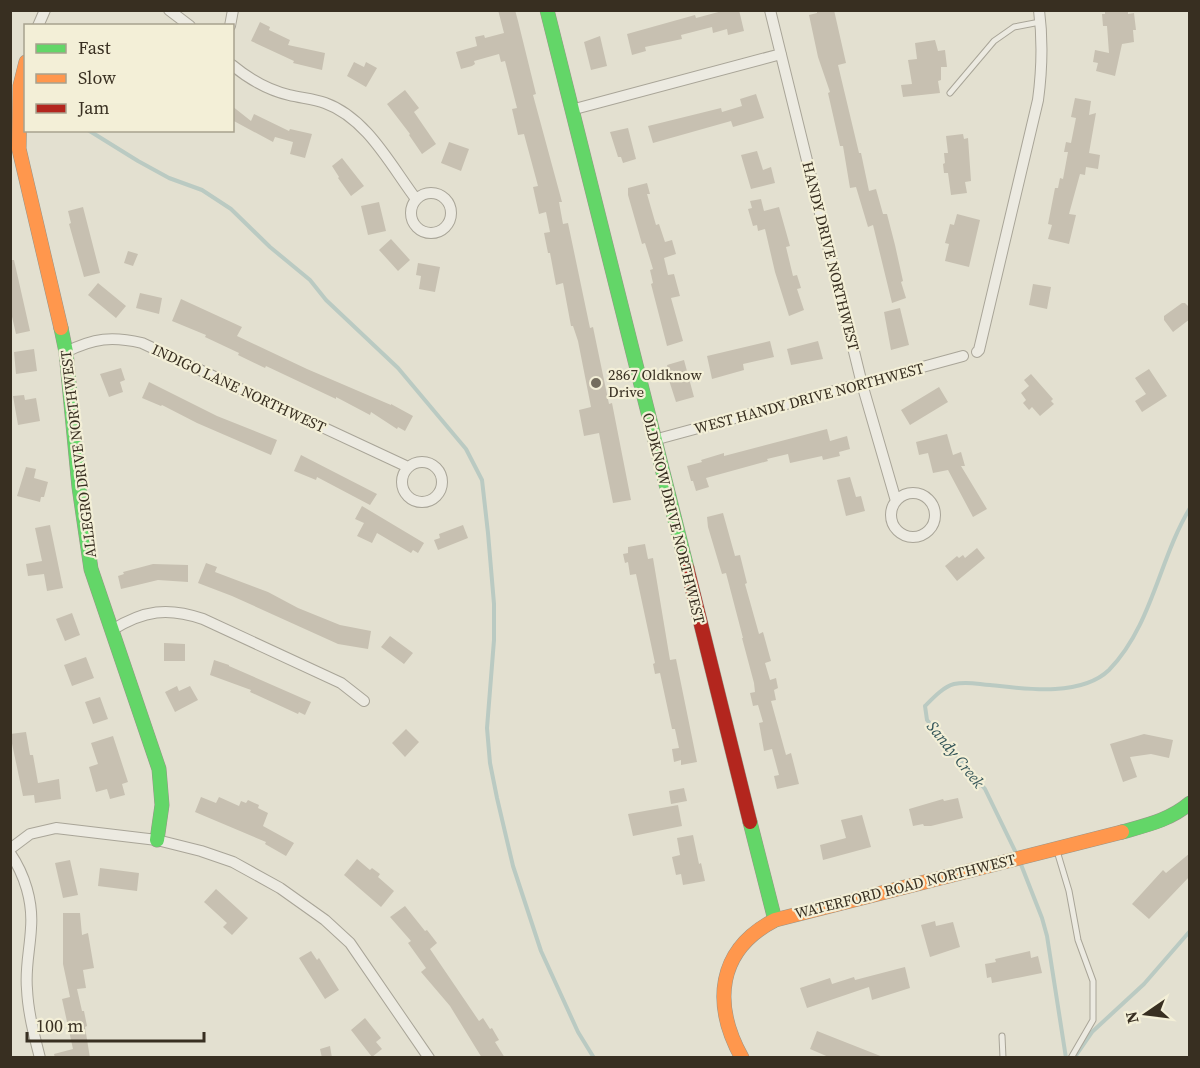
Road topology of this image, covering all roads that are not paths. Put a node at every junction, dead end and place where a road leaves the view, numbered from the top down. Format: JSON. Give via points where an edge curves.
{"nodes":[{"id":1,"x":45,"y":10,"type":"edge"},
{"id":2,"x":169,"y":10,"type":"edge"},
{"id":3,"x":547,"y":10,"type":"edge"},
{"id":4,"x":770,"y":10,"type":"edge"},
{"id":5,"x":1038,"y":10,"type":"edge"},
{"id":6,"x":1040,"y":22,"type":"junction"},
{"id":7,"x":39,"y":24,"type":"edge"},
{"id":8,"x":187,"y":24,"type":"edge"},
{"id":9,"x":781,"y":54,"type":"junction"},
{"id":10,"x":234,"y":67,"type":"edge"},
{"id":11,"x":24,"y":71,"type":"edge"},
{"id":12,"x":950,"y":93,"type":"dead end"},
{"id":13,"x":571,"y":110,"type":"junction"},
{"id":14,"x":416,"y":199,"type":"dead end"},
{"id":15,"x":66,"y":352,"type":"junction"},
{"id":16,"x":977,"y":352,"type":"dead end"},
{"id":17,"x":963,"y":356,"type":"dead end"},
{"id":18,"x":862,"y":384,"type":"junction"},
{"id":19,"x":654,"y":440,"type":"junction"},
{"id":20,"x":408,"y":467,"type":"dead end"},
{"id":21,"x":896,"y":501,"type":"junction"},
{"id":22,"x":112,"y":630,"type":"junction"},
{"id":23,"x":364,"y":701,"type":"dead end"},
{"id":24,"x":1190,"y":803,"type":"edge"},
{"id":25,"x":157,"y":840,"type":"junction"},
{"id":26,"x":1056,"y":848,"type":"junction"},
{"id":27,"x":10,"y":851,"type":"edge"},
{"id":28,"x":775,"y":920,"type":"junction"},
{"id":29,"x":1002,"y":1036,"type":"dead end"},
{"id":30,"x":40,"y":1058,"type":"edge"},
{"id":31,"x":429,"y":1058,"type":"edge"},
{"id":32,"x":742,"y":1058,"type":"edge"},
{"id":33,"x":1003,"y":1058,"type":"edge"},
{"id":34,"x":1071,"y":1058,"type":"edge"}],
"edges":[{"from":1,"to":7,"type":"street"},
{"from":2,"to":8,"type":"street"},
{"from":3,"to":13,"type":"street","name":"OLDKNOW DRIVE NORTHWEST"},
{"from":4,"to":9,"type":"street","name":"HANDY DRIVE NORTHWEST"},
{"from":5,"to":6,"type":"street"},
{"from":6,"to":12,"type":"lane","via":[[1014,27],[994,41]]},
{"from":6,"to":16,"type":"street","via":[[1042,71],[1038,100]]},
{"from":9,"to":13,"type":"street"},
{"from":9,"to":18,"type":"street","name":"HANDY DRIVE NORTHWEST"},
{"from":10,"to":14,"type":"street","via":[[265,87],[325,103],[349,115],[368,134]]},
{"from":11,"to":15,"type":"street","name":"ALLEGRO DRIVE NORTHWEST","via":[[20,86],[19,149]]},
{"from":13,"to":19,"type":"street","name":"OLDKNOW DRIVE NORTHWEST"},
{"from":15,"to":20,"type":"street","name":"INDIGO LANE NORTHWEST","via":[[102,339],[142,342]]},
{"from":15,"to":22,"type":"street","name":"ALLEGRO DRIVE NORTHWEST","via":[[88,552]]},
{"from":17,"to":18,"type":"street","name":"WEST HANDY DRIVE NORTHWEST"},
{"from":18,"to":19,"type":"street","name":"WEST HANDY DRIVE NORTHWEST"},
{"from":18,"to":21,"type":"street","name":"HANDY DRIVE NORTHWEST"},
{"from":19,"to":28,"type":"street","name":"OLDKNOW DRIVE NORTHWEST"},
{"from":21,"to":21,"type":"street","name":"HANDY DRIVE NORTHWEST","via":[[891,514],[895,529],[907,537],[928,531],[934,519],[928,500],[915,494]]},
{"from":22,"to":23,"type":"street","via":[[145,614],[186,613],[341,683]]},
{"from":22,"to":25,"type":"street","name":"ALLEGRO DRIVE NORTHWEST","via":[[159,769],[162,805]]},
{"from":24,"to":26,"type":"street","name":"WATERFORD ROAD NORTHWEST","via":[[1179,813],[1155,823]]},
{"from":25,"to":27,"type":"street","via":[[56,828],[30,834]]},
{"from":25,"to":31,"type":"street","via":[[233,862],[280,888],[325,920],[350,943]]},
{"from":26,"to":28,"type":"street","name":"WATERFORD ROAD NORTHWEST"},
{"from":26,"to":34,"type":"lane","via":[[1078,940],[1093,981],[1093,1020]]},
{"from":27,"to":30,"type":"street","via":[[30,901],[27,989]]},
{"from":28,"to":32,"type":"street","name":"WATERFORD ROAD NORTHWEST","via":[[750,935],[732,958],[723,987],[724,1017]]},
{"from":29,"to":33,"type":"lane"}]}
